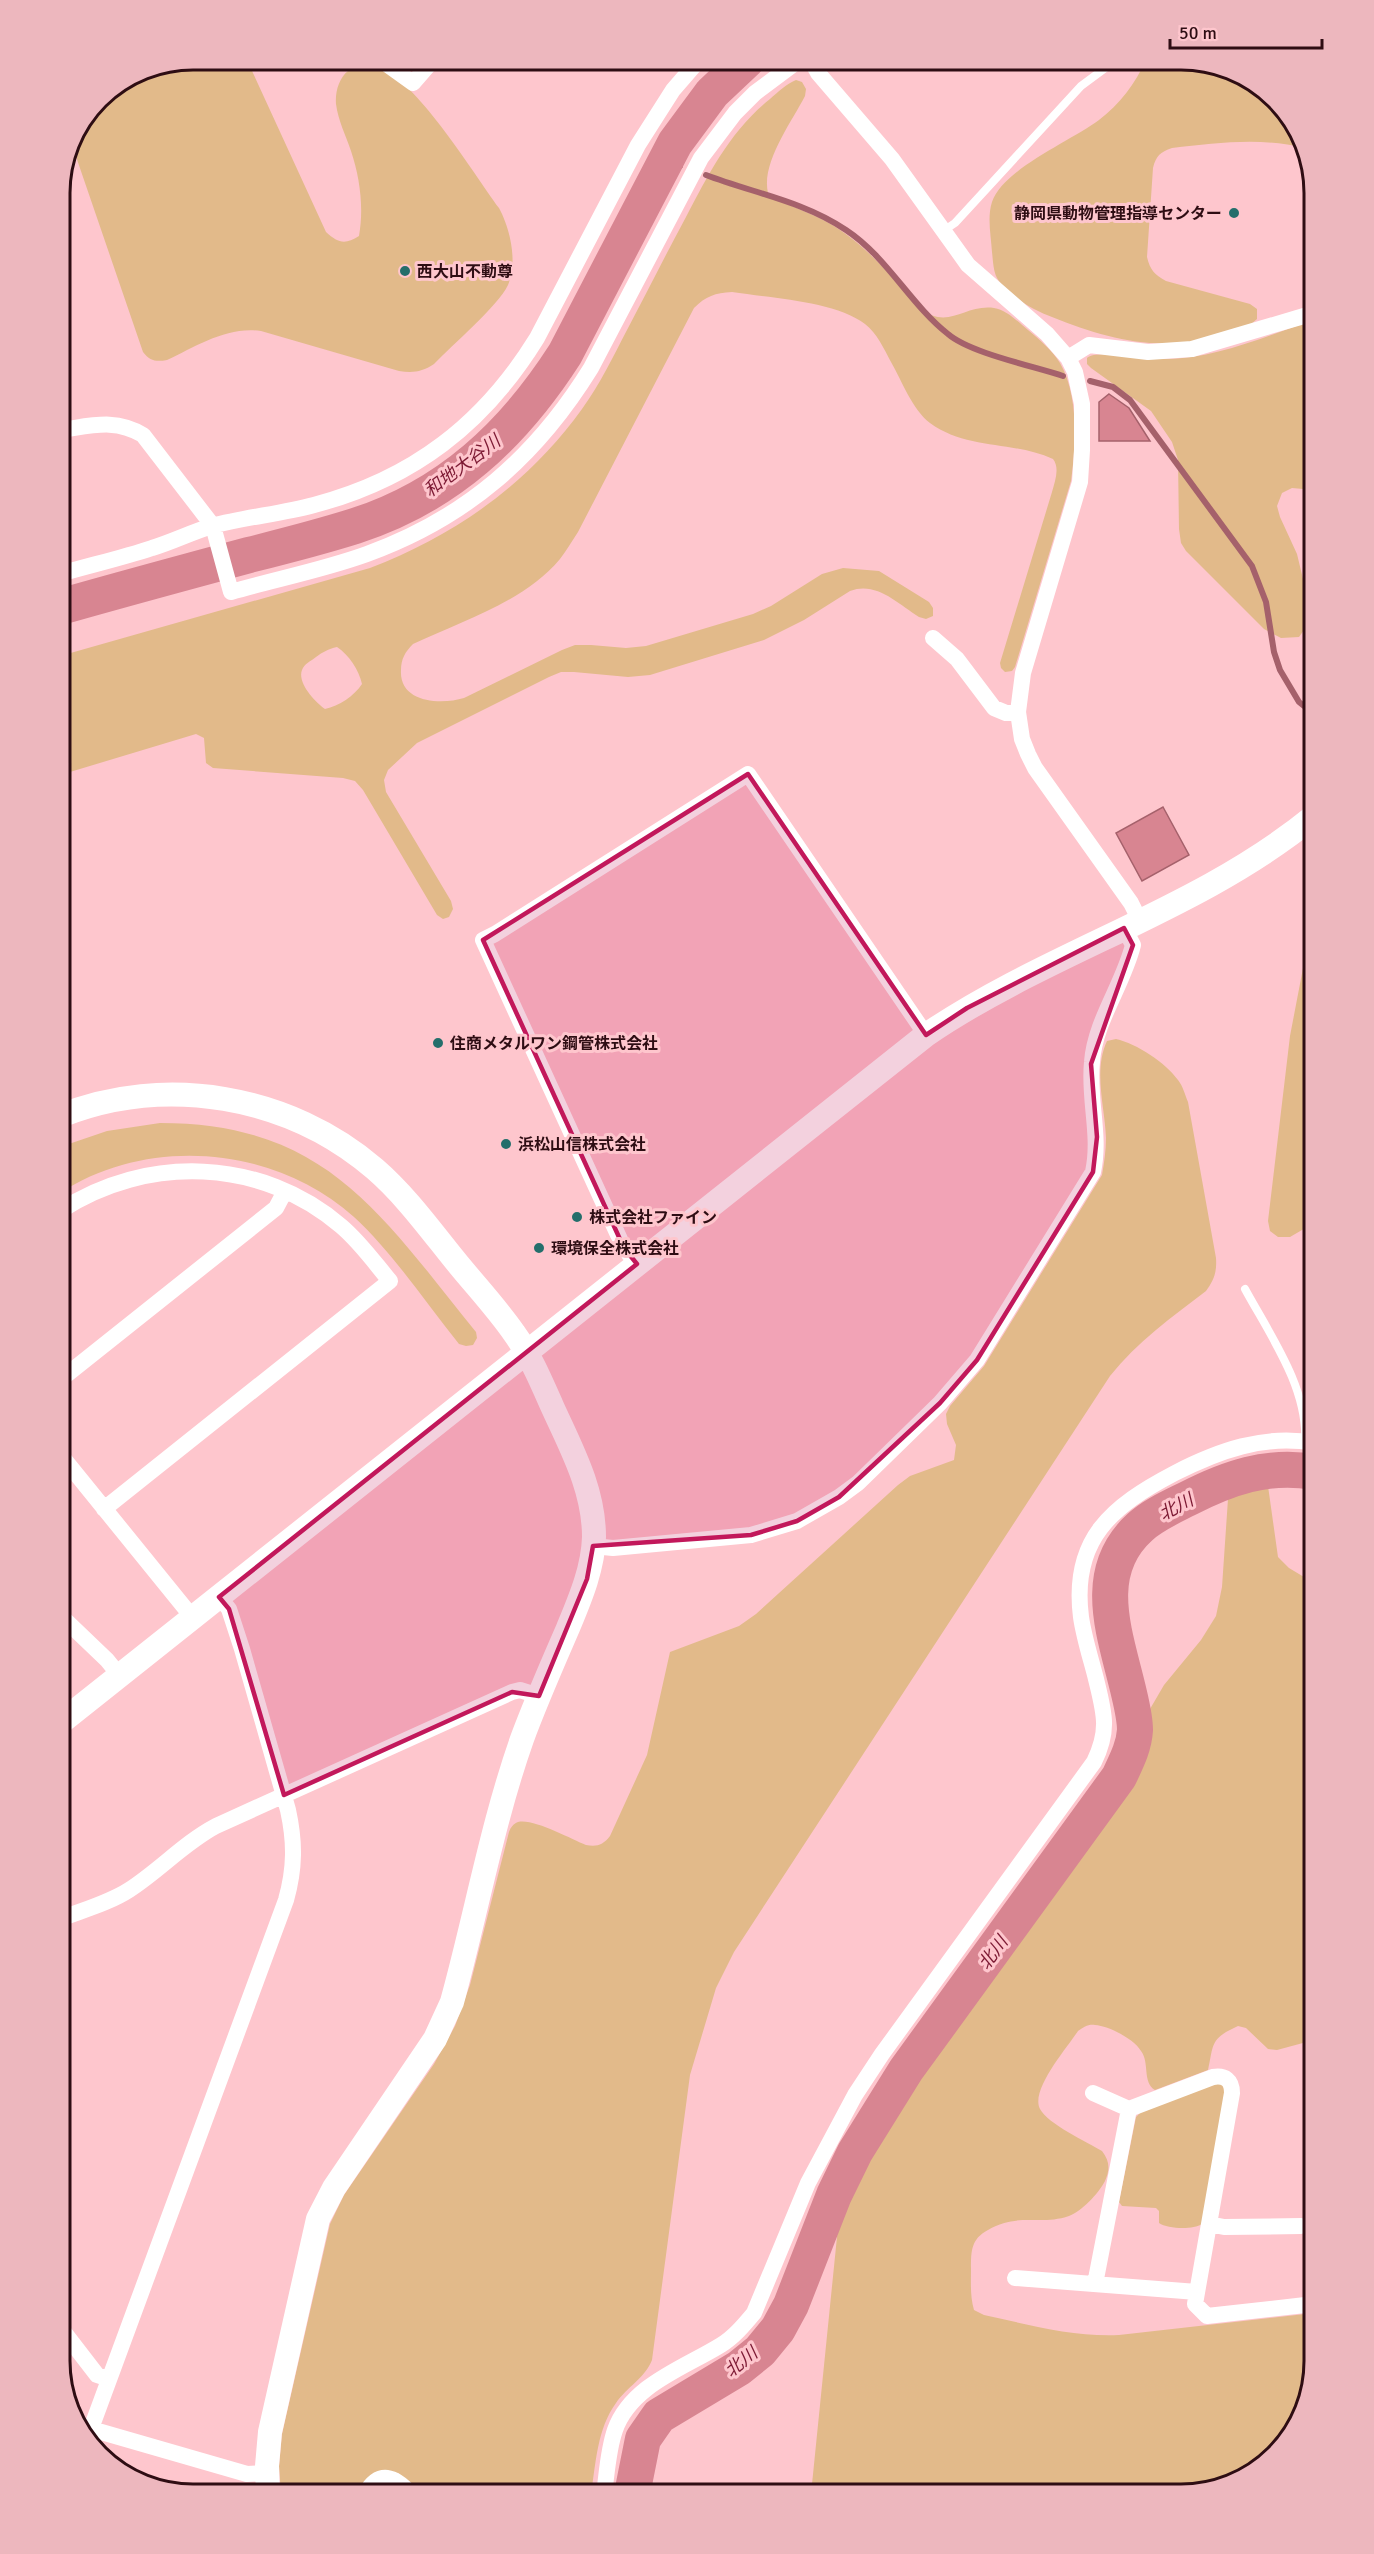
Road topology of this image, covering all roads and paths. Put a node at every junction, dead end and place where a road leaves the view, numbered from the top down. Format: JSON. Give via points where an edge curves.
{"nodes":[{"id":1,"x":395,"y":70,"type":"edge"},
{"id":2,"x":424,"y":70,"type":"edge"},
{"id":3,"x":690,"y":70,"type":"edge"},
{"id":4,"x":785,"y":71,"type":"edge"},
{"id":5,"x":817,"y":71,"type":"edge"},
{"id":6,"x":1101,"y":71,"type":"edge"},
{"id":7,"x":943,"y":231,"type":"junction"},
{"id":8,"x":1304,"y":316,"type":"edge"},
{"id":9,"x":1068,"y":358,"type":"junction"},
{"id":10,"x":71,"y":429,"type":"edge"},
{"id":11,"x":214,"y":530,"type":"junction"},
{"id":12,"x":71,"y":571,"type":"edge"},
{"id":13,"x":933,"y":638,"type":"dead end"},
{"id":14,"x":1018,"y":712,"type":"junction"},
{"id":15,"x":1304,"y":823,"type":"edge"},
{"id":16,"x":1132,"y":924,"type":"junction"},
{"id":17,"x":926,"y":1035,"type":"junction"},
{"id":18,"x":71,"y":1113,"type":"edge"},
{"id":19,"x":285,"y":1191,"type":"junction"},
{"id":20,"x":71,"y":1205,"type":"edge"},
{"id":21,"x":637,"y":1264,"type":"junction"},
{"id":22,"x":1245,"y":1289,"type":"dead end"},
{"id":23,"x":525,"y":1353,"type":"junction"},
{"id":24,"x":70,"y":1372,"type":"edge"},
{"id":25,"x":1304,"y":1416,"type":"edge"},
{"id":26,"x":1304,"y":1442,"type":"edge"},
{"id":27,"x":70,"y":1467,"type":"edge"},
{"id":28,"x":104,"y":1509,"type":"junction"},
{"id":29,"x":593,"y":1546,"type":"junction"},
{"id":30,"x":219,"y":1597,"type":"junction"},
{"id":31,"x":193,"y":1618,"type":"junction"},
{"id":32,"x":70,"y":1626,"type":"edge"},
{"id":33,"x":120,"y":1676,"type":"junction"},
{"id":34,"x":539,"y":1696,"type":"junction"},
{"id":35,"x":70,"y":1715,"type":"edge"},
{"id":36,"x":284,"y":1795,"type":"junction"},
{"id":37,"x":70,"y":1915,"type":"edge"},
{"id":38,"x":1093,"y":2093,"type":"dead end"},
{"id":39,"x":1129,"y":2109,"type":"junction"},
{"id":40,"x":1209,"y":2224,"type":"junction"},
{"id":41,"x":1301,"y":2226,"type":"dead end"},
{"id":42,"x":1015,"y":2278,"type":"dead end"},
{"id":43,"x":1095,"y":2284,"type":"junction"},
{"id":44,"x":1197,"y":2292,"type":"junction"},
{"id":45,"x":1304,"y":2305,"type":"edge"},
{"id":46,"x":70,"y":2340,"type":"edge"},
{"id":47,"x":109,"y":2379,"type":"junction"},
{"id":48,"x":91,"y":2428,"type":"edge"},
{"id":49,"x":95,"y":2433,"type":"edge"},
{"id":50,"x":268,"y":2483,"type":"edge"},
{"id":51,"x":372,"y":2483,"type":"edge"},
{"id":52,"x":399,"y":2483,"type":"edge"},
{"id":53,"x":606,"y":2483,"type":"edge"}],
"edges":[{"from":1,"to":2,"type":"street","via":[[413,83]]},
{"from":3,"to":11,"type":"street","via":[[638,145],[543,328],[520,365],[480,413],[431,454],[375,484],[315,505]]},
{"from":4,"to":11,"type":"street","via":[[755,93],[717,135],[572,400],[524,457],[466,505],[401,541],[366,555],[231,592]]},
{"from":5,"to":7,"type":"street","via":[[892,159]]},
{"from":6,"to":7,"type":"lane","via":[[1081,86],[955,223]]},
{"from":7,"to":9,"type":"street","via":[[979,276],[1047,334]]},
{"from":8,"to":9,"type":"street","via":[[1192,349],[1148,351],[1089,345]]},
{"from":9,"to":14,"type":"street","via":[[1082,404],[1081,474],[1023,674]]},
{"from":10,"to":11,"type":"street","via":[[117,424],[143,435]]},
{"from":11,"to":12,"type":"street"},
{"from":13,"to":14,"type":"street","via":[[957,659],[994,708]]},
{"from":14,"to":16,"type":"street","via":[[1022,738],[1035,768],[1131,903]]},
{"from":15,"to":16,"type":"street","via":[[1247,865]]},
{"from":16,"to":17,"type":"street","via":[[967,1008]]},
{"from":16,"to":29,"type":"street","via":[[1133,945],[1127,969],[1098,1034],[1091,1064],[1097,1137],[1093,1172],[993,1336],[959,1382],[858,1483],[797,1521],[751,1536],[727,1539],[613,1548]]},
{"from":17,"to":21,"type":"street"},
{"from":17,"to":21,"type":"street","via":[[748,774],[483,940],[624,1248]]},
{"from":18,"to":23,"type":"street","via":[[129,1097],[188,1095],[246,1103],[318,1131],[352,1151],[396,1189],[515,1334]]},
{"from":19,"to":20,"type":"street","via":[[212,1171],[164,1172],[117,1182]]},
{"from":19,"to":24,"type":"street","via":[[276,1208]]},
{"from":19,"to":28,"type":"street","via":[[342,1227],[390,1281]]},
{"from":21,"to":23,"type":"street"},
{"from":22,"to":25,"type":"lane","via":[[1288,1369]]},
{"from":23,"to":29,"type":"street","via":[[586,1485]]},
{"from":23,"to":30,"type":"street"},
{"from":26,"to":53,"type":"street","via":[[1255,1443],[1204,1458],[1122,1504],[1105,1522],[1082,1568],[1079,1593],[1106,1729],[1094,1762],[855,2096],[808,2183],[754,2313],[723,2344],[657,2382],[626,2410],[616,2428]]},
{"from":27,"to":28,"type":"street"},
{"from":28,"to":31,"type":"street"},
{"from":29,"to":34,"type":"street","via":[[584,1587]]},
{"from":30,"to":31,"type":"street"},
{"from":30,"to":36,"type":"street","via":[[229,1609]]},
{"from":31,"to":33,"type":"street"},
{"from":32,"to":33,"type":"street"},
{"from":33,"to":35,"type":"street"},
{"from":34,"to":36,"type":"street","via":[[520,1690],[512,1692]]},
{"from":34,"to":50,"type":"street","via":[[509,1782],[458,1982],[444,2021],[424,2057],[334,2188],[318,2220],[270,2432]]},
{"from":36,"to":37,"type":"street","via":[[195,1838],[120,1896]]},
{"from":36,"to":47,"type":"street","via":[[295,1855],[286,1900]]},
{"from":38,"to":39,"type":"street"},
{"from":39,"to":40,"type":"street","via":[[1213,2077],[1228,2079],[1232,2093]]},
{"from":39,"to":43,"type":"street"},
{"from":40,"to":41,"type":"street"},
{"from":40,"to":44,"type":"street"},
{"from":42,"to":43,"type":"street"},
{"from":43,"to":44,"type":"street"},
{"from":44,"to":45,"type":"street","via":[[1195,2304],[1207,2316]]},
{"from":46,"to":47,"type":"street","via":[[97,2375]]},
{"from":47,"to":48,"type":"street"},
{"from":49,"to":50,"type":"street"},
{"from":51,"to":52,"type":"street","via":[[384,2477]]}]}
